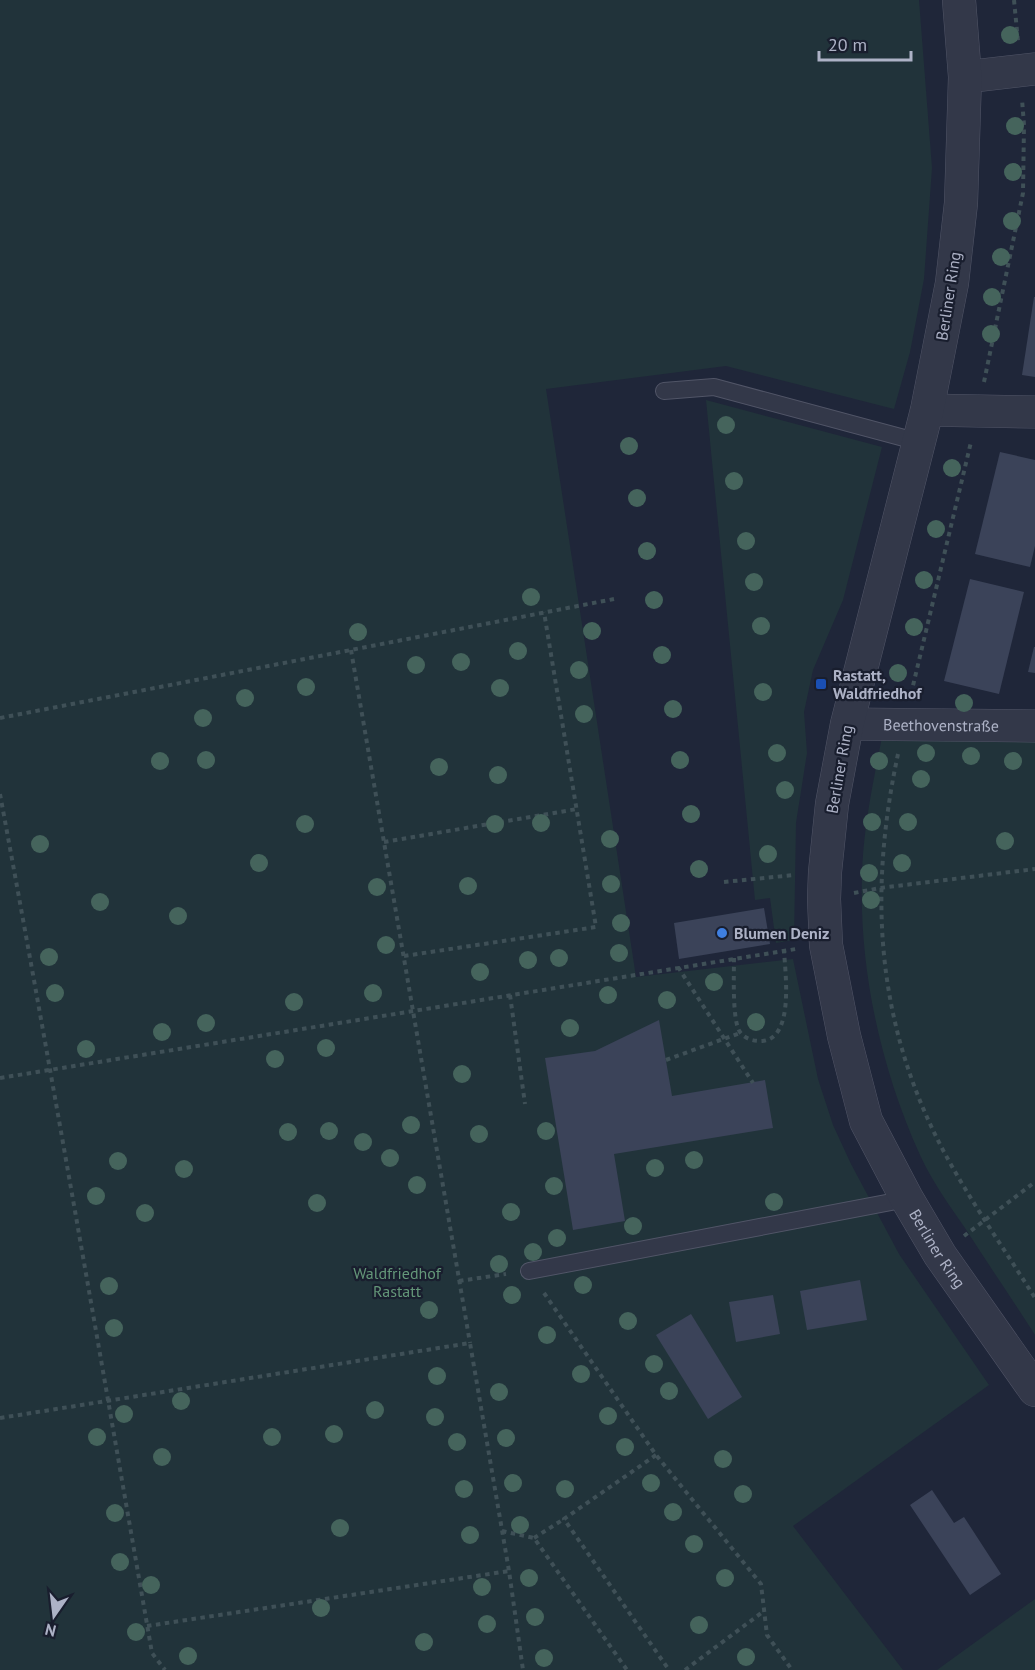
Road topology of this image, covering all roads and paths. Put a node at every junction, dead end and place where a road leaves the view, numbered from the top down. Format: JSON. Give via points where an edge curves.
{"nodes":[{"id":1,"x":959,"y":0,"type":"edge"},
{"id":2,"x":1014,"y":0,"type":"edge"},
{"id":3,"x":1028,"y":70,"type":"edge"},
{"id":4,"x":965,"y":77,"type":"junction"},
{"id":5,"x":664,"y":391,"type":"dead end"},
{"id":6,"x":927,"y":410,"type":"junction"},
{"id":7,"x":979,"y":410,"type":"junction"},
{"id":8,"x":1035,"y":411,"type":"edge"},
{"id":9,"x":919,"y":442,"type":"junction"},
{"id":10,"x":614,"y":599,"type":"dead end"},
{"id":11,"x":544,"y":612,"type":"junction"},
{"id":12,"x":351,"y":650,"type":"junction"},
{"id":13,"x":0,"y":718,"type":"edge"},
{"id":14,"x":847,"y":724,"type":"junction"},
{"id":15,"x":904,"y":724,"type":"junction"},
{"id":16,"x":1035,"y":726,"type":"edge"},
{"id":17,"x":0,"y":794,"type":"edge"},
{"id":18,"x":577,"y":809,"type":"junction"},
{"id":19,"x":384,"y":842,"type":"junction"},
{"id":20,"x":1035,"y":869,"type":"edge"},
{"id":21,"x":724,"y":882,"type":"dead end"},
{"id":22,"x":824,"y":886,"type":"junction"},
{"id":23,"x":880,"y":888,"type":"junction"},
{"id":24,"x":404,"y":956,"type":"junction"},
{"id":25,"x":734,"y":958,"type":"junction"},
{"id":26,"x":678,"y":967,"type":"junction"},
{"id":27,"x":510,"y":995,"type":"junction"},
{"id":28,"x":413,"y":1010,"type":"junction"},
{"id":29,"x":740,"y":1033,"type":"junction"},
{"id":30,"x":725,"y":1038,"type":"junction"},
{"id":31,"x":666,"y":1060,"type":"dead end"},
{"id":32,"x":51,"y":1070,"type":"junction"},
{"id":33,"x":0,"y":1078,"type":"edge"},
{"id":34,"x":753,"y":1083,"type":"dead end"},
{"id":35,"x":525,"y":1104,"type":"dead end"},
{"id":36,"x":1035,"y":1182,"type":"edge"},
{"id":37,"x":907,"y":1199,"type":"junction"},
{"id":38,"x":986,"y":1220,"type":"junction"},
{"id":39,"x":940,"y":1255,"type":"junction"},
{"id":40,"x":529,"y":1270,"type":"junction"},
{"id":41,"x":459,"y":1281,"type":"junction"},
{"id":42,"x":1035,"y":1298,"type":"edge"},
{"id":43,"x":470,"y":1343,"type":"junction"},
{"id":44,"x":1035,"y":1390,"type":"edge"},
{"id":45,"x":107,"y":1401,"type":"junction"},
{"id":46,"x":0,"y":1418,"type":"edge"},
{"id":47,"x":656,"y":1455,"type":"junction"},
{"id":48,"x":564,"y":1519,"type":"junction"},
{"id":49,"x":502,"y":1532,"type":"junction"},
{"id":50,"x":534,"y":1538,"type":"junction"},
{"id":51,"x":509,"y":1571,"type":"junction"},
{"id":52,"x":764,"y":1611,"type":"junction"},
{"id":53,"x":147,"y":1626,"type":"junction"},
{"id":54,"x":165,"y":1670,"type":"edge"},
{"id":55,"x":523,"y":1670,"type":"edge"},
{"id":56,"x":627,"y":1670,"type":"edge"},
{"id":57,"x":669,"y":1670,"type":"edge"},
{"id":58,"x":685,"y":1670,"type":"edge"},
{"id":59,"x":792,"y":1670,"type":"edge"}],
"edges":[{"from":1,"to":4,"type":"street","name":"Berliner Ring"},
{"from":2,"to":3,"type":"path"},
{"from":3,"to":4,"type":"street"},
{"from":3,"to":7,"type":"path","via":[[1023,194]]},
{"from":4,"to":6,"type":"street","name":"Berliner Ring","via":[[962,203],[952,284]]},
{"from":5,"to":9,"type":"lane","via":[[714,387]]},
{"from":6,"to":7,"type":"street"},
{"from":6,"to":9,"type":"street","name":"Berliner Ring"},
{"from":7,"to":8,"type":"street"},
{"from":7,"to":15,"type":"path"},
{"from":9,"to":14,"type":"street","name":"Berliner Ring"},
{"from":10,"to":11,"type":"path"},
{"from":11,"to":12,"type":"path"},
{"from":11,"to":18,"type":"path"},
{"from":12,"to":13,"type":"path"},
{"from":12,"to":19,"type":"path"},
{"from":14,"to":15,"type":"street","name":"Beethovenstraße"},
{"from":14,"to":22,"type":"street","name":"Berliner Ring","via":[[832,804]]},
{"from":15,"to":16,"type":"street","name":"Beethovenstraße"},
{"from":15,"to":23,"type":"path","via":[[885,826]]},
{"from":17,"to":32,"type":"path"},
{"from":18,"to":19,"type":"path"},
{"from":18,"to":24,"type":"path","via":[[596,927]]},
{"from":19,"to":24,"type":"path"},
{"from":20,"to":23,"type":"path"},
{"from":21,"to":22,"type":"path"},
{"from":22,"to":23,"type":"path"},
{"from":22,"to":37,"type":"street","name":"Berliner Ring","via":[[826,945],[866,1121]]},
{"from":23,"to":38,"type":"path","via":[[884,961],[909,1074],[944,1152]]},
{"from":24,"to":28,"type":"path"},
{"from":25,"to":26,"type":"path"},
{"from":25,"to":29,"type":"path","via":[[735,1017]]},
{"from":25,"to":29,"type":"path","via":[[784,950],[786,990],[784,1017],[778,1032],[766,1041],[752,1041]]},
{"from":26,"to":27,"type":"path"},
{"from":26,"to":30,"type":"path"},
{"from":27,"to":28,"type":"path"},
{"from":27,"to":35,"type":"path"},
{"from":28,"to":32,"type":"path"},
{"from":28,"to":41,"type":"path"},
{"from":29,"to":30,"type":"path"},
{"from":30,"to":31,"type":"path"},
{"from":30,"to":34,"type":"path"},
{"from":32,"to":33,"type":"path"},
{"from":32,"to":45,"type":"path"},
{"from":36,"to":38,"type":"path"},
{"from":37,"to":39,"type":"street","name":"Berliner Ring"},
{"from":37,"to":40,"type":"lane"},
{"from":38,"to":39,"type":"path"},
{"from":38,"to":42,"type":"path"},
{"from":39,"to":44,"type":"street","name":"Berliner Ring"},
{"from":40,"to":41,"type":"path"},
{"from":40,"to":47,"type":"path"},
{"from":41,"to":43,"type":"path"},
{"from":43,"to":45,"type":"path"},
{"from":43,"to":49,"type":"path"},
{"from":45,"to":46,"type":"path"},
{"from":45,"to":53,"type":"path"},
{"from":47,"to":48,"type":"path"},
{"from":47,"to":52,"type":"path","via":[[761,1584]]},
{"from":48,"to":50,"type":"path"},
{"from":48,"to":57,"type":"path"},
{"from":49,"to":50,"type":"path"},
{"from":49,"to":51,"type":"path"},
{"from":50,"to":56,"type":"path"},
{"from":51,"to":53,"type":"path"},
{"from":51,"to":55,"type":"path"},
{"from":52,"to":58,"type":"path"},
{"from":52,"to":59,"type":"path","via":[[767,1635]]},
{"from":53,"to":54,"type":"path","via":[[152,1653]]}]}
